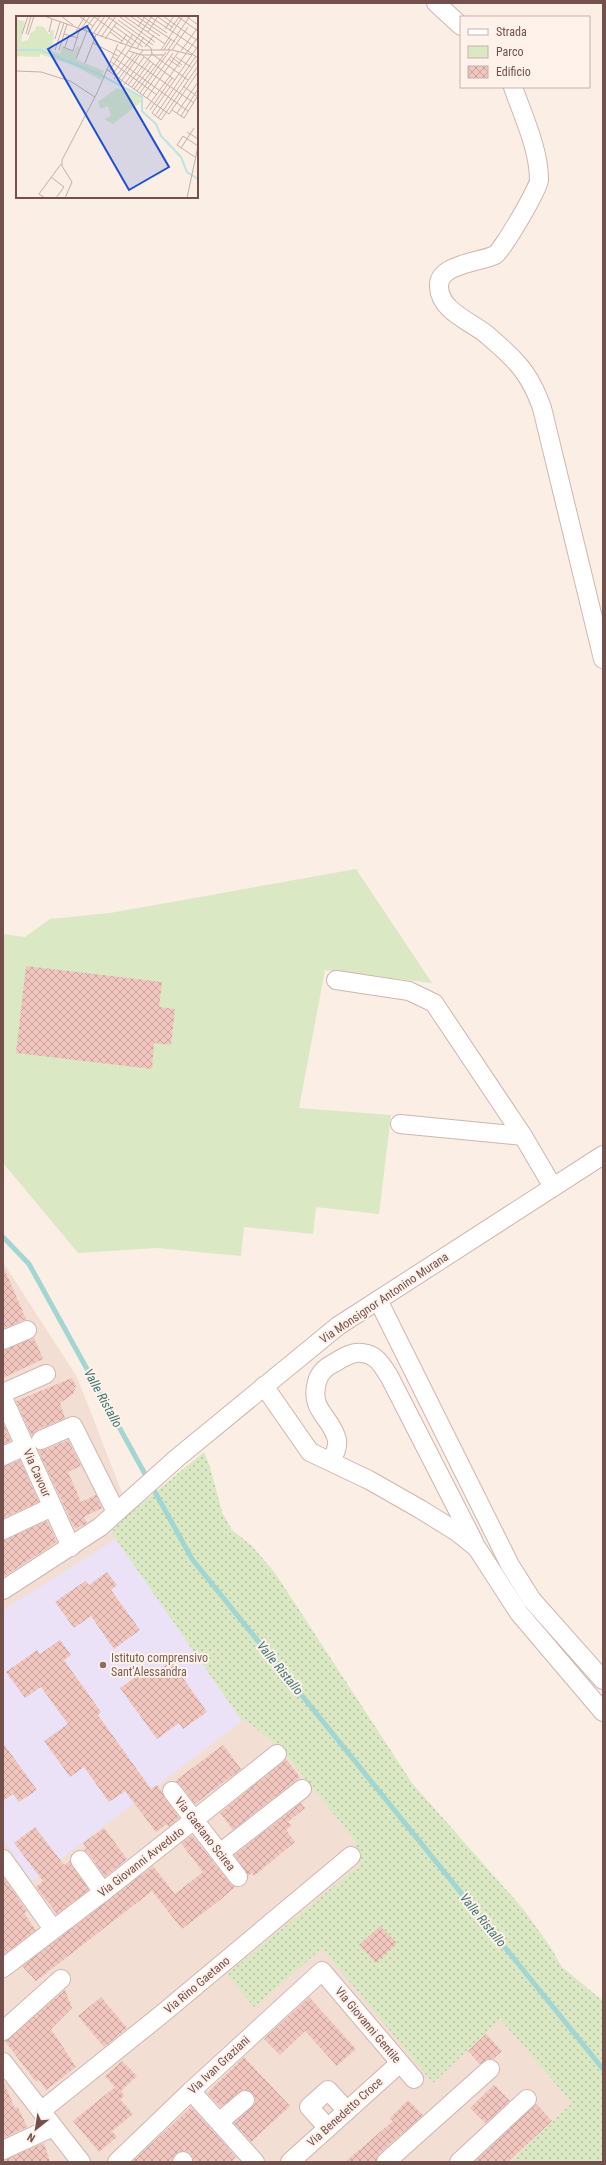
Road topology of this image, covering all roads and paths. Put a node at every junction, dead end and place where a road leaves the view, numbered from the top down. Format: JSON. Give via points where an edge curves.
{"nodes":[{"id":1,"x":436,"y":3,"type":"edge"},
{"id":2,"x":460,"y":25,"type":"edge"},
{"id":3,"x":513,"y":88,"type":"edge"},
{"id":4,"x":603,"y":659,"type":"edge"},
{"id":5,"x":336,"y":980,"type":"dead end"},
{"id":6,"x":400,"y":1124,"type":"dead end"},
{"id":7,"x":523,"y":1136,"type":"junction"},
{"id":8,"x":603,"y":1155,"type":"edge"},
{"id":9,"x":553,"y":1187,"type":"junction"},
{"id":10,"x":378,"y":1300,"type":"junction"},
{"id":11,"x":26,"y":1330,"type":"dead end"},
{"id":12,"x":3,"y":1340,"type":"edge"},
{"id":13,"x":46,"y":1374,"type":"dead end"},
{"id":14,"x":264,"y":1386,"type":"junction"},
{"id":15,"x":3,"y":1393,"type":"edge"},
{"id":16,"x":3,"y":1398,"type":"edge"},
{"id":17,"x":33,"y":1443,"type":"junction"},
{"id":18,"x":3,"y":1456,"type":"edge"},
{"id":19,"x":331,"y":1460,"type":"junction"},
{"id":20,"x":52,"y":1506,"type":"junction"},
{"id":21,"x":119,"y":1509,"type":"junction"},
{"id":22,"x":3,"y":1530,"type":"edge"},
{"id":23,"x":71,"y":1547,"type":"junction"},
{"id":24,"x":477,"y":1548,"type":"junction"},
{"id":25,"x":3,"y":1590,"type":"edge"},
{"id":26,"x":603,"y":1680,"type":"edge"},
{"id":27,"x":603,"y":1712,"type":"edge"},
{"id":28,"x":277,"y":1754,"type":"dead end"},
{"id":29,"x":302,"y":1789,"type":"dead end"},
{"id":30,"x":172,"y":1791,"type":"dead end"},
{"id":31,"x":194,"y":1820,"type":"junction"},
{"id":32,"x":220,"y":1853,"type":"junction"},
{"id":33,"x":351,"y":1856,"type":"dead end"},
{"id":34,"x":3,"y":1860,"type":"edge"},
{"id":35,"x":80,"y":1860,"type":"dead end"},
{"id":36,"x":238,"y":1877,"type":"dead end"},
{"id":37,"x":103,"y":1892,"type":"junction"},
{"id":38,"x":53,"y":1929,"type":"junction"},
{"id":39,"x":3,"y":1968,"type":"edge"},
{"id":40,"x":322,"y":1971,"type":"joint"},
{"id":41,"x":61,"y":1979,"type":"dead end"},
{"id":42,"x":3,"y":2031,"type":"edge"},
{"id":43,"x":3,"y":2062,"type":"edge"},
{"id":44,"x":400,"y":2063,"type":"junction"},
{"id":45,"x":490,"y":2069,"type":"dead end"},
{"id":46,"x":414,"y":2079,"type":"dead end"},
{"id":47,"x":10,"y":2085,"type":"edge"},
{"id":48,"x":190,"y":2091,"type":"junction"},
{"id":49,"x":527,"y":2099,"type":"dead end"},
{"id":50,"x":245,"y":2100,"type":"dead end"},
{"id":51,"x":41,"y":2111,"type":"junction"},
{"id":52,"x":347,"y":2111,"type":"junction"},
{"id":53,"x":219,"y":2122,"type":"junction"},
{"id":54,"x":52,"y":2127,"type":"junction"},
{"id":55,"x":328,"y":2128,"type":"junction"},
{"id":56,"x":3,"y":2150,"type":"edge"},
{"id":57,"x":81,"y":2162,"type":"edge"},
{"id":58,"x":117,"y":2162,"type":"edge"},
{"id":59,"x":255,"y":2162,"type":"edge"},
{"id":60,"x":290,"y":2162,"type":"edge"},
{"id":61,"x":386,"y":2162,"type":"edge"},
{"id":62,"x":459,"y":2162,"type":"edge"}],
"edges":[{"from":1,"to":2,"type":"street"},
{"from":3,"to":4,"type":"street","via":[[538,161],[540,182],[527,208],[496,254],[450,269],[442,276],[438,285],[440,295],[447,306],[505,350],[517,362],[536,392]]},
{"from":5,"to":7,"type":"street","via":[[409,990],[434,1003]]},
{"from":6,"to":7,"type":"street"},
{"from":7,"to":9,"type":"street"},
{"from":8,"to":9,"type":"street","name":"Via Monsignor Antonino Murana"},
{"from":9,"to":10,"type":"street","name":"Via Monsignor Antonino Murana"},
{"from":10,"to":14,"type":"street","name":"Via Monsignor Antonino Murana","via":[[338,1326]]},
{"from":10,"to":26,"type":"street","via":[[510,1565],[532,1600]]},
{"from":11,"to":12,"type":"street"},
{"from":13,"to":15,"type":"street"},
{"from":14,"to":19,"type":"street","via":[[310,1452]]},
{"from":14,"to":21,"type":"street","name":"Via Monsignor Antonino Murana"},
{"from":16,"to":17,"type":"street","name":"Via Cavour"},
{"from":17,"to":18,"type":"street"},
{"from":17,"to":20,"type":"street","name":"Via Cavour"},
{"from":17,"to":21,"type":"street","via":[[73,1426]]},
{"from":19,"to":24,"type":"street","via":[[420,1509]]},
{"from":19,"to":24,"type":"street","via":[[336,1452],[337,1440],[316,1404],[315,1390],[319,1375],[345,1357],[358,1352],[369,1354],[379,1360],[389,1376]]},
{"from":20,"to":22,"type":"street"},
{"from":20,"to":23,"type":"street","name":"Via Cavour"},
{"from":21,"to":23,"type":"street","via":[[100,1527]]},
{"from":23,"to":25,"type":"street"},
{"from":24,"to":27,"type":"street","via":[[519,1613]]},
{"from":28,"to":31,"type":"street","name":"Via Giovanni Avveduto"},
{"from":29,"to":32,"type":"street"},
{"from":30,"to":31,"type":"street","name":"Via Gaetano Scirea"},
{"from":31,"to":32,"type":"street","name":"Via Gaetano Scirea"},
{"from":31,"to":37,"type":"street","name":"Via Giovanni Avveduto"},
{"from":32,"to":36,"type":"street","name":"Via Gaetano Scirea"},
{"from":33,"to":51,"type":"street","name":"Via Rino Gaetano"},
{"from":34,"to":38,"type":"street"},
{"from":35,"to":37,"type":"street"},
{"from":37,"to":38,"type":"street","name":"Via Giovanni Avveduto"},
{"from":38,"to":39,"type":"street","name":"Via Giovanni Avveduto"},
{"from":40,"to":44,"type":"street","name":"Via Giovanni Gentile"},
{"from":40,"to":48,"type":"street","name":"Via Ivan Graziani"},
{"from":41,"to":42,"type":"street"},
{"from":43,"to":47,"type":"street"},
{"from":44,"to":46,"type":"street","name":"Via Giovanni Gentile"},
{"from":44,"to":52,"type":"street","name":"Via Benedetto Croce"},
{"from":45,"to":61,"type":"street"},
{"from":47,"to":51,"type":"street"},
{"from":48,"to":53,"type":"street"},
{"from":48,"to":58,"type":"street","name":"Via Ivan Graziani"},
{"from":49,"to":62,"type":"street"},
{"from":50,"to":53,"type":"street"},
{"from":51,"to":54,"type":"street"},
{"from":52,"to":55,"type":"street","name":"Via Benedetto Croce"},
{"from":52,"to":55,"type":"street","via":[[328,2090],[309,2107]]},
{"from":53,"to":59,"type":"street"},
{"from":54,"to":56,"type":"street"},
{"from":54,"to":57,"type":"street"},
{"from":55,"to":60,"type":"street","name":"Via Benedetto Croce"}]}
